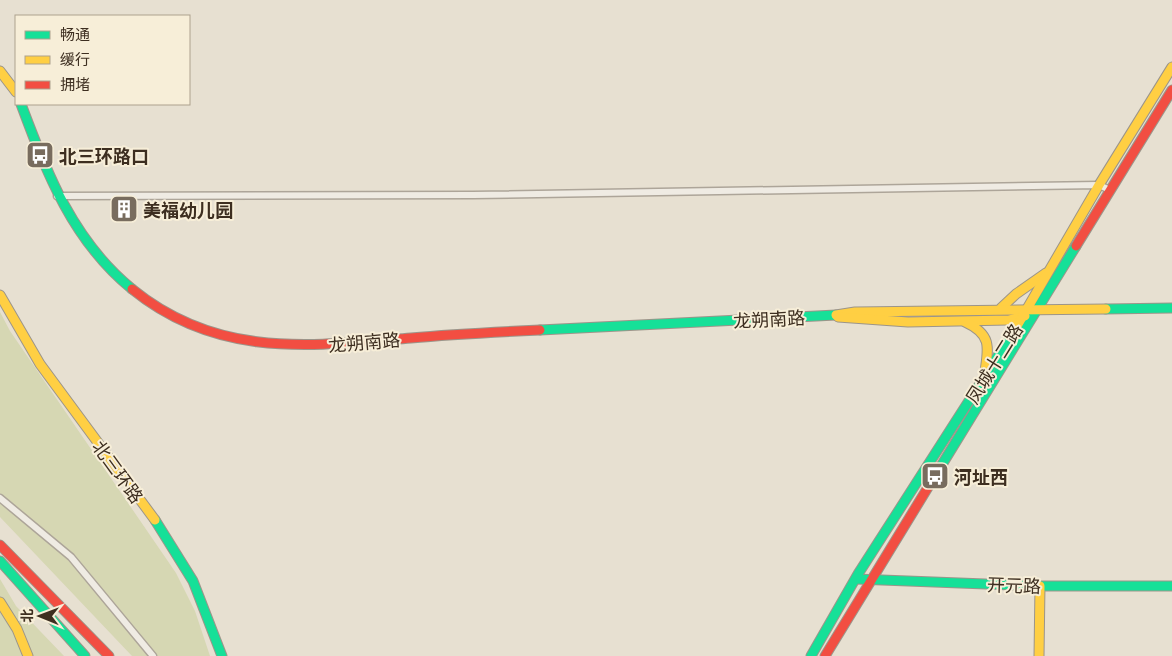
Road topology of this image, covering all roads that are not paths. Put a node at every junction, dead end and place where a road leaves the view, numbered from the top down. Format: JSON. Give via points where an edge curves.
{"nodes":[{"id":1,"x":1172,"y":67,"type":"edge"},
{"id":2,"x":0,"y":71,"type":"edge"},
{"id":3,"x":1172,"y":90,"type":"edge"},
{"id":4,"x":15,"y":91,"type":"edge"},
{"id":5,"x":21,"y":105,"type":"edge"},
{"id":6,"x":1099,"y":185,"type":"junction"},
{"id":7,"x":1110,"y":190,"type":"junction"},
{"id":8,"x":57,"y":196,"type":"junction"},
{"id":9,"x":1049,"y":272,"type":"junction"},
{"id":10,"x":0,"y":295,"type":"edge"},
{"id":11,"x":1001,"y":308,"type":"junction"},
{"id":12,"x":1029,"y":308,"type":"junction"},
{"id":13,"x":1172,"y":308,"type":"edge"},
{"id":14,"x":1039,"y":309,"type":"junction"},
{"id":15,"x":828,"y":316,"type":"junction"},
{"id":16,"x":1021,"y":318,"type":"junction"},
{"id":17,"x":960,"y":320,"type":"junction"},
{"id":18,"x":984,"y":377,"type":"junction"},
{"id":19,"x":0,"y":498,"type":"edge"},
{"id":20,"x":0,"y":545,"type":"edge"},
{"id":21,"x":0,"y":561,"type":"edge"},
{"id":22,"x":856,"y":578,"type":"junction"},
{"id":23,"x":871,"y":578,"type":"junction"},
{"id":24,"x":1040,"y":586,"type":"junction"},
{"id":25,"x":1172,"y":586,"type":"edge"},
{"id":26,"x":0,"y":602,"type":"edge"},
{"id":27,"x":222,"y":655,"type":"edge"},
{"id":28,"x":28,"y":656,"type":"edge"},
{"id":29,"x":85,"y":656,"type":"edge"},
{"id":30,"x":109,"y":656,"type":"edge"},
{"id":31,"x":153,"y":656,"type":"edge"},
{"id":32,"x":811,"y":656,"type":"edge"},
{"id":33,"x":825,"y":656,"type":"edge"},
{"id":34,"x":1039,"y":656,"type":"edge"}],
"edges":[{"from":1,"to":6,"type":"main road","name":"凤城十二路"},
{"from":2,"to":4,"type":"main road"},
{"from":3,"to":7,"type":"main road","name":"凤城十二路"},
{"from":5,"to":8,"type":"main road","name":"龙朔南路"},
{"from":6,"to":7,"type":"street"},
{"from":6,"to":8,"type":"street","via":[[464,195]]},
{"from":6,"to":9,"type":"main road","name":"凤城十二路"},
{"from":7,"to":14,"type":"main road","name":"凤城十二路"},
{"from":8,"to":15,"type":"main road","name":"龙朔南路","via":[[102,262],[139,295],[197,328],[243,342],[305,346],[393,338]]},
{"from":9,"to":11,"type":"main road"},
{"from":9,"to":12,"type":"main road","name":"凤城十二路"},
{"from":10,"to":27,"type":"main road","name":"北三环路","via":[[41,363],[181,560]]},
{"from":11,"to":12,"type":"main road","name":"龙朔南路"},
{"from":11,"to":15,"type":"main road","name":"龙朔南路","via":[[855,312]]},
{"from":12,"to":14,"type":"main road","name":"龙朔南路"},
{"from":12,"to":16,"type":"main road","name":"凤城十二路"},
{"from":13,"to":14,"type":"main road","name":"龙朔南路"},
{"from":14,"to":16,"type":"main road","name":"龙朔南路"},
{"from":14,"to":23,"type":"main road","name":"凤城十二路"},
{"from":15,"to":17,"type":"main road","name":"龙朔南路","via":[[862,321]]},
{"from":16,"to":17,"type":"main road","name":"龙朔南路"},
{"from":16,"to":18,"type":"main road","name":"凤城十二路"},
{"from":17,"to":18,"type":"main road","via":[[979,328],[986,339],[989,348]]},
{"from":18,"to":22,"type":"main road","name":"凤城十二路"},
{"from":19,"to":31,"type":"street","via":[[71,557]]},
{"from":20,"to":30,"type":"main road"},
{"from":21,"to":29,"type":"main road"},
{"from":22,"to":23,"type":"main road","name":"开元路"},
{"from":22,"to":32,"type":"main road","name":"凤城十二路"},
{"from":23,"to":24,"type":"main road","name":"开元路"},
{"from":23,"to":33,"type":"main road","name":"凤城十二路"},
{"from":24,"to":25,"type":"main road","name":"开元路"},
{"from":24,"to":34,"type":"main road"},
{"from":26,"to":28,"type":"main road","via":[[17,629]]}]}
